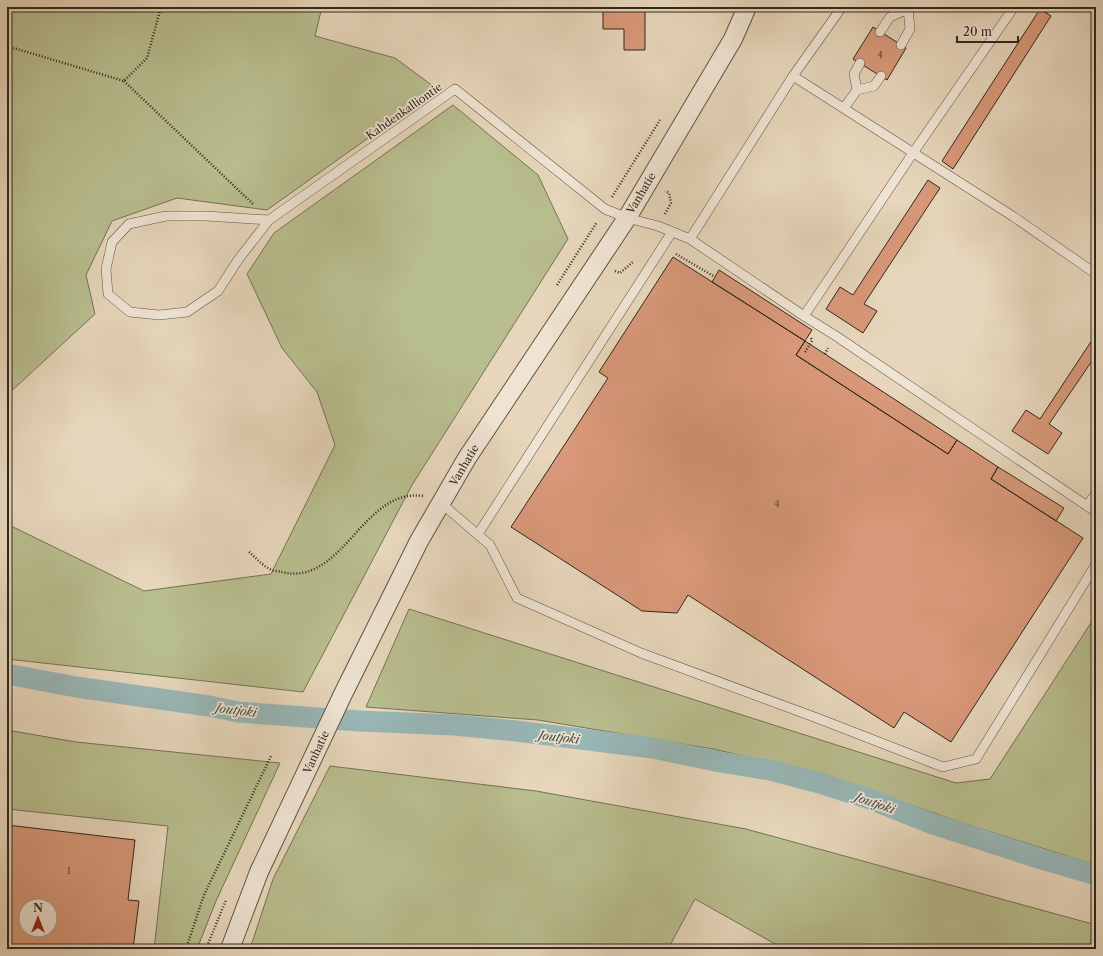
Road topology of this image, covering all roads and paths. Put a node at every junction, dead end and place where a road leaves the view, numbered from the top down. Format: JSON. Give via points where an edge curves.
{"nodes":[{"id":1,"x":161,"y":7,"type":"edge"},
{"id":2,"x":747,"y":7,"type":"edge"},
{"id":3,"x":842,"y":7,"type":"edge"},
{"id":4,"x":1014,"y":7,"type":"edge"},
{"id":5,"x":1051,"y":7,"type":"edge"},
{"id":6,"x":1091,"y":7,"type":"edge"},
{"id":7,"x":909,"y":8,"type":"edge"},
{"id":8,"x":1096,"y":10,"type":"edge"},
{"id":9,"x":1046,"y":13,"type":"dead end"},
{"id":10,"x":880,"y":32,"type":"dead end"},
{"id":11,"x":900,"y":45,"type":"dead end"},
{"id":12,"x":7,"y":47,"type":"edge"},
{"id":13,"x":860,"y":63,"type":"dead end"},
{"id":14,"x":793,"y":76,"type":"junction"},
{"id":15,"x":881,"y":76,"type":"dead end"},
{"id":16,"x":124,"y":81,"type":"junction"},
{"id":17,"x":857,"y":90,"type":"junction"},
{"id":18,"x":844,"y":108,"type":"junction"},
{"id":19,"x":913,"y":153,"type":"junction"},
{"id":20,"x":627,"y":218,"type":"junction"},
{"id":21,"x":269,"y":220,"type":"junction"},
{"id":22,"x":672,"y":232,"type":"junction"},
{"id":23,"x":690,"y":239,"type":"junction"},
{"id":24,"x":662,"y":246,"type":"junction"},
{"id":25,"x":1096,"y":274,"type":"edge"},
{"id":26,"x":715,"y":277,"type":"dead end"},
{"id":27,"x":804,"y":316,"type":"junction"},
{"id":28,"x":810,"y":344,"type":"dead end"},
{"id":29,"x":805,"y":352,"type":"dead end"},
{"id":30,"x":1096,"y":493,"type":"edge"},
{"id":31,"x":442,"y":504,"type":"junction"},
{"id":32,"x":1087,"y":506,"type":"junction"},
{"id":33,"x":1096,"y":512,"type":"edge"},
{"id":34,"x":478,"y":534,"type":"junction"},
{"id":35,"x":249,"y":552,"type":"dead end"},
{"id":36,"x":1096,"y":564,"type":"edge"},
{"id":37,"x":271,"y":756,"type":"dead end"},
{"id":38,"x":226,"y":900,"type":"dead end"},
{"id":39,"x":186,"y":949,"type":"edge"},
{"id":40,"x":206,"y":949,"type":"edge"},
{"id":41,"x":230,"y":949,"type":"edge"}],
"edges":[{"from":1,"to":16,"type":"path","via":[[147,58]]},
{"from":2,"to":20,"type":"street","name":"Vanhatie","via":[[733,40]]},
{"from":3,"to":14,"type":"lane"},
{"from":4,"to":19,"type":"lane"},
{"from":5,"to":9,"type":"path"},
{"from":6,"to":8,"type":"lane"},
{"from":7,"to":10,"type":"lane","via":[[890,17]]},
{"from":7,"to":11,"type":"lane","via":[[910,28]]},
{"from":12,"to":16,"type":"path"},
{"from":13,"to":17,"type":"lane","via":[[854,74]]},
{"from":14,"to":18,"type":"lane"},
{"from":14,"to":23,"type":"lane"},
{"from":15,"to":17,"type":"lane","via":[[874,86]]},
{"from":16,"to":21,"type":"path"},
{"from":17,"to":18,"type":"lane"},
{"from":18,"to":19,"type":"lane"},
{"from":19,"to":25,"type":"lane","via":[[1014,217]]},
{"from":19,"to":27,"type":"lane"},
{"from":20,"to":21,"type":"lane","name":"Kahdenkalliontie","via":[[605,209],[455,89]]},
{"from":20,"to":22,"type":"lane"},
{"from":20,"to":31,"type":"street","name":"Vanhatie","via":[[467,458]]},
{"from":21,"to":21,"type":"lane","name":"Kahdenkalliontie","via":[[166,216],[129,224],[112,242],[106,269],[108,294],[130,312],[159,315],[187,312],[218,291]]},
{"from":22,"to":23,"type":"lane"},
{"from":22,"to":24,"type":"lane"},
{"from":23,"to":27,"type":"lane"},
{"from":24,"to":26,"type":"path"},
{"from":24,"to":34,"type":"lane"},
{"from":27,"to":32,"type":"lane"},
{"from":28,"to":29,"type":"path"},
{"from":30,"to":32,"type":"lane"},
{"from":31,"to":34,"type":"lane"},
{"from":31,"to":35,"type":"path","via":[[426,496],[414,494],[394,500],[382,507],[332,558],[302,573],[290,574],[268,569]]},
{"from":31,"to":41,"type":"street","name":"Vanhatie","via":[[419,540],[343,694],[259,872]]},
{"from":32,"to":33,"type":"lane"},
{"from":34,"to":36,"type":"lane","via":[[490,545],[517,598],[641,653],[943,767],[976,759]]},
{"from":37,"to":39,"type":"path","via":[[204,894]]},
{"from":38,"to":40,"type":"path"}]}
